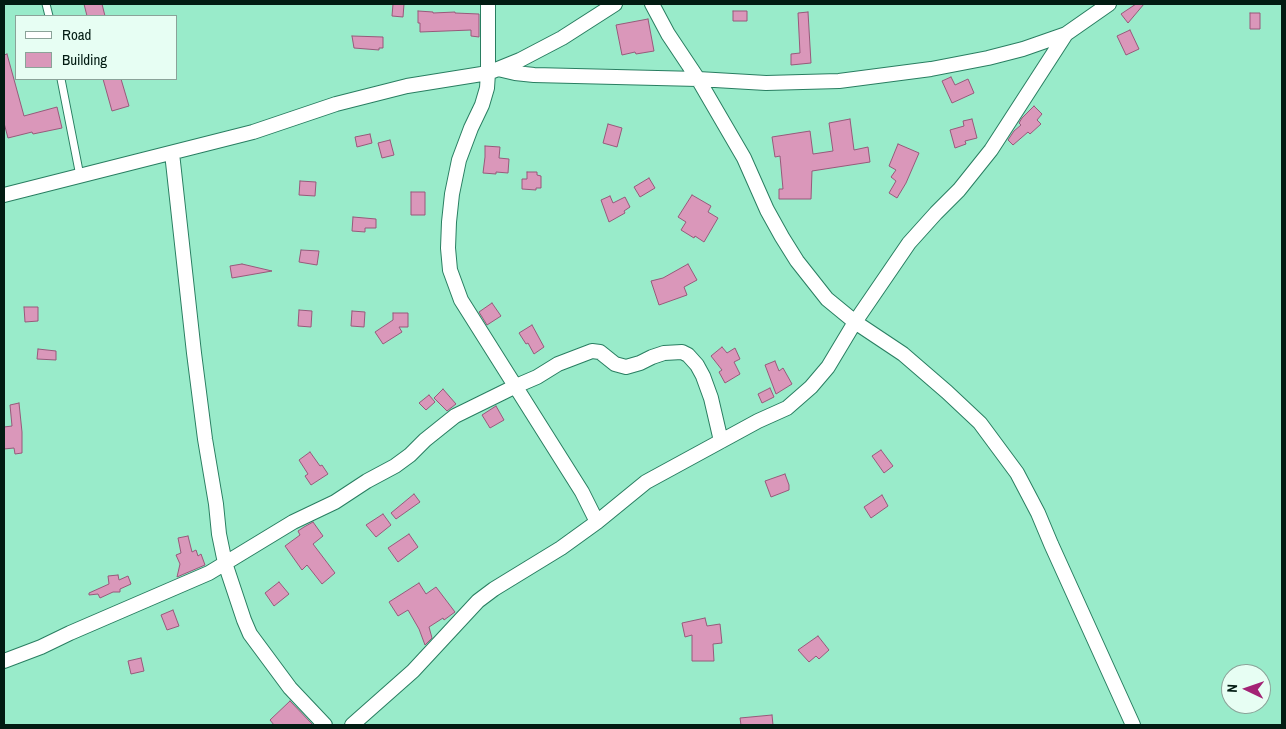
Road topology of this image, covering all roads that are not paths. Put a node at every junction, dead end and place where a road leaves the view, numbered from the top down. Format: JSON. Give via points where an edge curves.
{"nodes":[{"id":1,"x":488,"y":4,"type":"edge"},
{"id":2,"x":615,"y":4,"type":"edge"},
{"id":3,"x":652,"y":4,"type":"edge"},
{"id":4,"x":1109,"y":4,"type":"edge"},
{"id":5,"x":1066,"y":34,"type":"junction"},
{"id":6,"x":493,"y":71,"type":"junction"},
{"id":7,"x":698,"y":79,"type":"junction"},
{"id":8,"x":61,"y":80,"type":"edge"},
{"id":9,"x":172,"y":153,"type":"junction"},
{"id":10,"x":80,"y":176,"type":"junction"},
{"id":11,"x":4,"y":195,"type":"edge"},
{"id":12,"x":855,"y":322,"type":"junction"},
{"id":13,"x":516,"y":386,"type":"junction"},
{"id":14,"x":721,"y":441,"type":"junction"},
{"id":15,"x":597,"y":522,"type":"junction"},
{"id":16,"x":225,"y":564,"type":"junction"},
{"id":17,"x":4,"y":661,"type":"edge"},
{"id":18,"x":325,"y":725,"type":"edge"},
{"id":19,"x":352,"y":725,"type":"edge"},
{"id":20,"x":1133,"y":725,"type":"edge"}],
"edges":[{"from":1,"to":6,"type":"street"},
{"from":2,"to":6,"type":"street","via":[[562,38]]},
{"from":3,"to":7,"type":"street"},
{"from":4,"to":5,"type":"street"},
{"from":5,"to":7,"type":"street","via":[[988,58],[839,81],[766,83]]},
{"from":5,"to":12,"type":"street","via":[[991,150],[909,243]]},
{"from":6,"to":7,"type":"street"},
{"from":6,"to":9,"type":"street","via":[[407,86],[336,104],[253,132]]},
{"from":6,"to":13,"type":"street","via":[[459,160],[448,239],[450,270],[461,300]]},
{"from":7,"to":12,"type":"street","via":[[744,158],[782,237],[827,298]]},
{"from":8,"to":10,"type":"lane"},
{"from":9,"to":10,"type":"street"},
{"from":9,"to":16,"type":"street","via":[[194,353]]},
{"from":10,"to":11,"type":"street"},
{"from":12,"to":14,"type":"street","via":[[811,388],[787,408]]},
{"from":12,"to":20,"type":"street","via":[[902,354],[948,392],[980,423],[1017,473]]},
{"from":13,"to":14,"type":"street","via":[[592,351],[600,352],[615,364],[626,367],[664,353],[682,352],[697,365],[703,376]]},
{"from":13,"to":15,"type":"street"},
{"from":13,"to":16,"type":"street","via":[[455,416],[389,470],[251,546]]},
{"from":14,"to":15,"type":"street","via":[[646,482]]},
{"from":15,"to":19,"type":"street","via":[[478,601],[413,670]]},
{"from":16,"to":17,"type":"street","via":[[188,583]]},
{"from":16,"to":18,"type":"street","via":[[250,634],[290,688]]}]}
